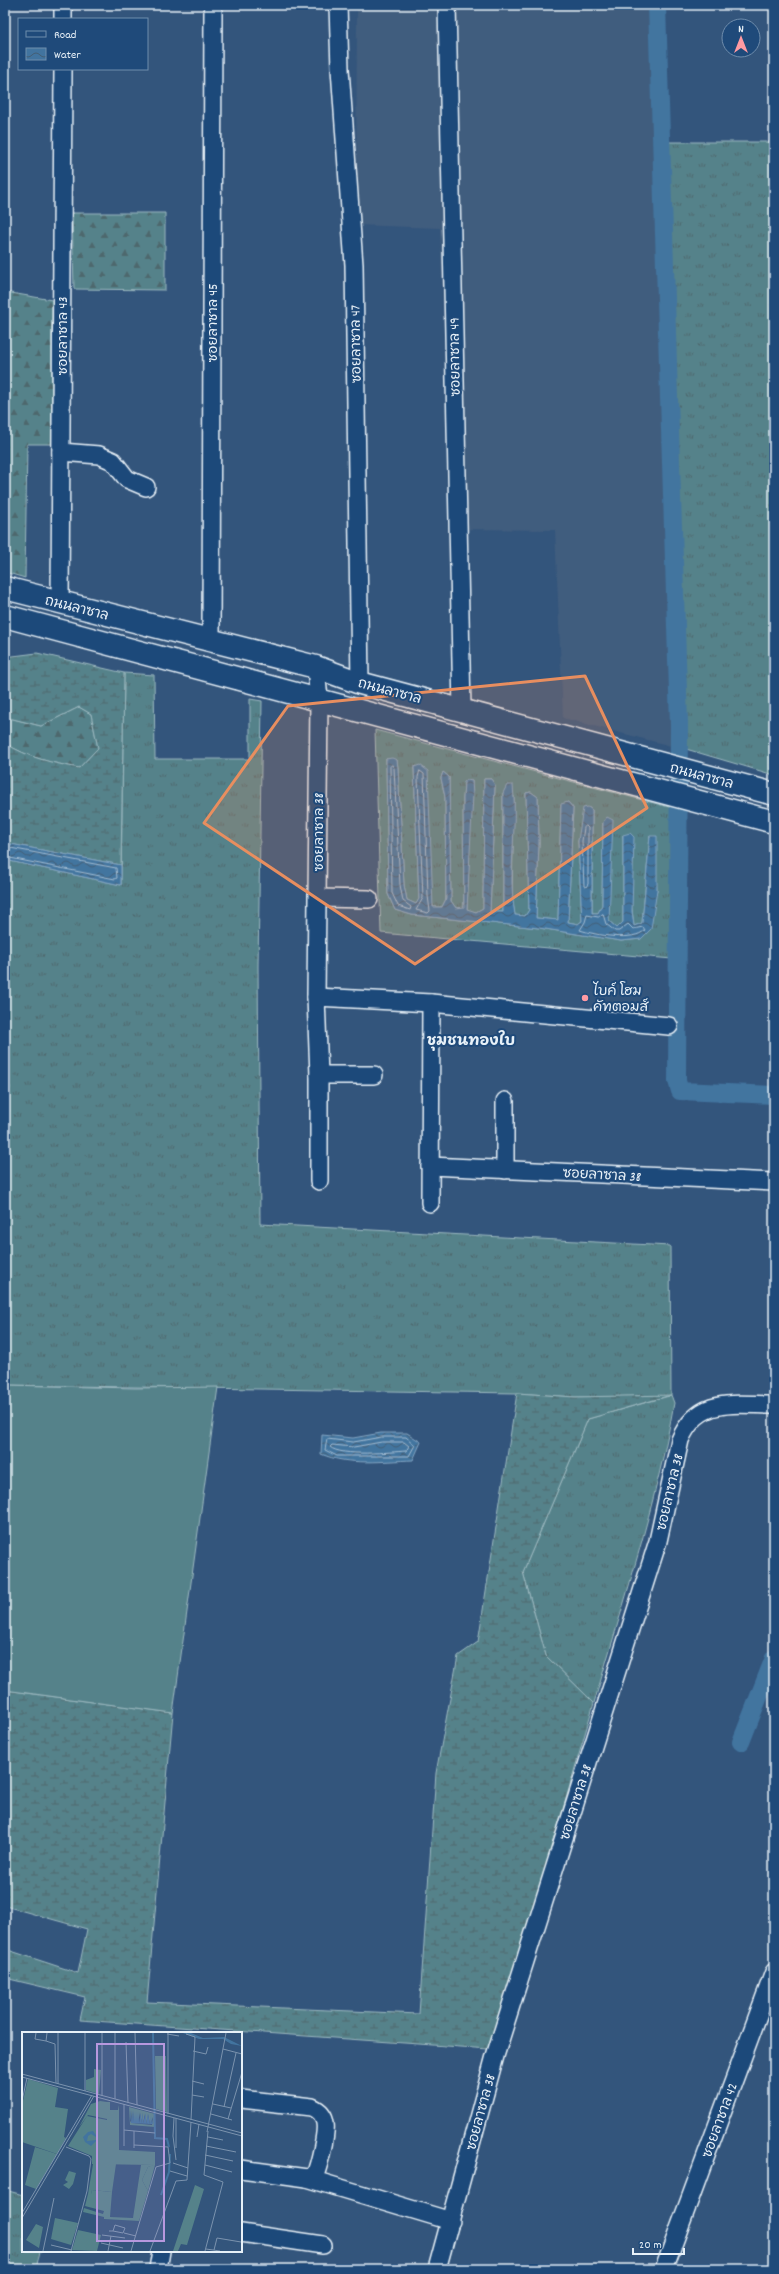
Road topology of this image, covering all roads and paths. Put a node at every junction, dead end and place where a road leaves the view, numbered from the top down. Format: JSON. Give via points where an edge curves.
{"nodes":[{"id":1,"x":63,"y":5,"type":"edge"},
{"id":2,"x":213,"y":5,"type":"edge"},
{"id":3,"x":338,"y":5,"type":"edge"},
{"id":4,"x":447,"y":5,"type":"edge"},
{"id":5,"x":63,"y":18,"type":"edge"},
{"id":6,"x":63,"y":70,"type":"edge"},
{"id":7,"x":61,"y":452,"type":"junction"},
{"id":8,"x":146,"y":487,"type":"dead end"},
{"id":9,"x":5,"y":588,"type":"edge"},
{"id":10,"x":60,"y":604,"type":"junction"},
{"id":11,"x":5,"y":616,"type":"edge"},
{"id":12,"x":5,"y":631,"type":"edge"},
{"id":13,"x":70,"y":634,"type":"junction"},
{"id":14,"x":211,"y":640,"type":"junction"},
{"id":15,"x":231,"y":647,"type":"junction"},
{"id":16,"x":316,"y":667,"type":"junction"},
{"id":17,"x":226,"y":677,"type":"junction"},
{"id":18,"x":360,"y":683,"type":"junction"},
{"id":19,"x":319,"y":702,"type":"junction"},
{"id":20,"x":462,"y":709,"type":"junction"},
{"id":21,"x":774,"y":794,"type":"edge"},
{"id":22,"x":774,"y":822,"type":"edge"},
{"id":23,"x":318,"y":898,"type":"junction"},
{"id":24,"x":370,"y":899,"type":"dead end"},
{"id":25,"x":316,"y":997,"type":"junction"},
{"id":26,"x":430,"y":1004,"type":"junction"},
{"id":27,"x":669,"y":1026,"type":"dead end"},
{"id":28,"x":374,"y":1075,"type":"dead end"},
{"id":29,"x":319,"y":1076,"type":"junction"},
{"id":30,"x":505,"y":1101,"type":"dead end"},
{"id":31,"x":430,"y":1166,"type":"junction"},
{"id":32,"x":505,"y":1170,"type":"junction"},
{"id":33,"x":319,"y":1181,"type":"dead end"},
{"id":34,"x":774,"y":1182,"type":"edge"},
{"id":35,"x":430,"y":1203,"type":"dead end"},
{"id":36,"x":774,"y":1405,"type":"edge"},
{"id":37,"x":774,"y":1972,"type":"edge"},
{"id":38,"x":242,"y":2099,"type":"edge"},
{"id":39,"x":242,"y":2169,"type":"edge"},
{"id":40,"x":307,"y":2178,"type":"junction"},
{"id":41,"x":451,"y":2221,"type":"junction"},
{"id":42,"x":242,"y":2232,"type":"edge"},
{"id":43,"x":323,"y":2245,"type":"dead end"},
{"id":44,"x":161,"y":2252,"type":"edge"},
{"id":45,"x":158,"y":2269,"type":"edge"},
{"id":46,"x":437,"y":2269,"type":"edge"},
{"id":47,"x":664,"y":2269,"type":"edge"}],
"edges":[{"from":1,"to":5,"type":"street"},
{"from":2,"to":14,"type":"street","name":"ซอยลาซาล 45"},
{"from":3,"to":18,"type":"street","name":"ซอยลาซาล 47","via":[[354,265]]},
{"from":4,"to":20,"type":"street","name":"ซอยลาซาล 49"},
{"from":6,"to":7,"type":"street","name":"ซอยลาซาล 43"},
{"from":7,"to":8,"type":"street","via":[[99,455],[113,461],[127,479]]},
{"from":7,"to":10,"type":"street","name":"ซอยลาซาล 43"},
{"from":9,"to":10,"type":"street","name":"ถนนลาซาล"},
{"from":10,"to":14,"type":"street","name":"ถนนลาซาล"},
{"from":11,"to":13,"type":"street","name":"ถนนลาซาล"},
{"from":12,"to":13,"type":"street","via":[[34,628]]},
{"from":13,"to":17,"type":"street","name":"ถนนลาซาล"},
{"from":14,"to":15,"type":"street","name":"ถนนลาซาล"},
{"from":15,"to":16,"type":"street","name":"ถนนลาซาล"},
{"from":15,"to":17,"type":"street"},
{"from":16,"to":18,"type":"street","name":"ถนนลาซาล"},
{"from":16,"to":19,"type":"street","name":"ซอยลาซาล 38"},
{"from":17,"to":19,"type":"street","name":"ถนนลาซาล"},
{"from":18,"to":20,"type":"street","name":"ถนนลาซาล"},
{"from":19,"to":22,"type":"street","name":"ถนนลาซาล"},
{"from":19,"to":23,"type":"street","name":"ซอยลาซาล 38"},
{"from":20,"to":21,"type":"street","name":"ถนนลาซาล"},
{"from":23,"to":24,"type":"street"},
{"from":23,"to":25,"type":"street","name":"ซอยลาซาล 38"},
{"from":25,"to":26,"type":"street"},
{"from":25,"to":29,"type":"street","name":"ซอยลาซาล 38"},
{"from":26,"to":27,"type":"street"},
{"from":26,"to":31,"type":"street"},
{"from":28,"to":29,"type":"street"},
{"from":29,"to":33,"type":"street","name":"ซอยลาซาล 38"},
{"from":30,"to":32,"type":"street"},
{"from":31,"to":32,"type":"street","name":"ซอยลาซาล 38"},
{"from":31,"to":35,"type":"street"},
{"from":32,"to":34,"type":"street","name":"ซอยลาซาล 38"},
{"from":36,"to":41,"type":"street","name":"ซอยลาซาล 38","via":[[720,1405],[698,1413],[687,1425],[680,1440],[658,1541],[495,2056]]},
{"from":37,"to":47,"type":"street","name":"ซอยลาซาล 42"},
{"from":38,"to":40,"type":"street","via":[[312,2107],[321,2112],[326,2123],[319,2166],[315,2175]]},
{"from":39,"to":40,"type":"street"},
{"from":40,"to":41,"type":"street"},
{"from":41,"to":46,"type":"street","name":"ซอยลาซาล 38"},
{"from":42,"to":43,"type":"street"},
{"from":44,"to":45,"type":"street"}]}
